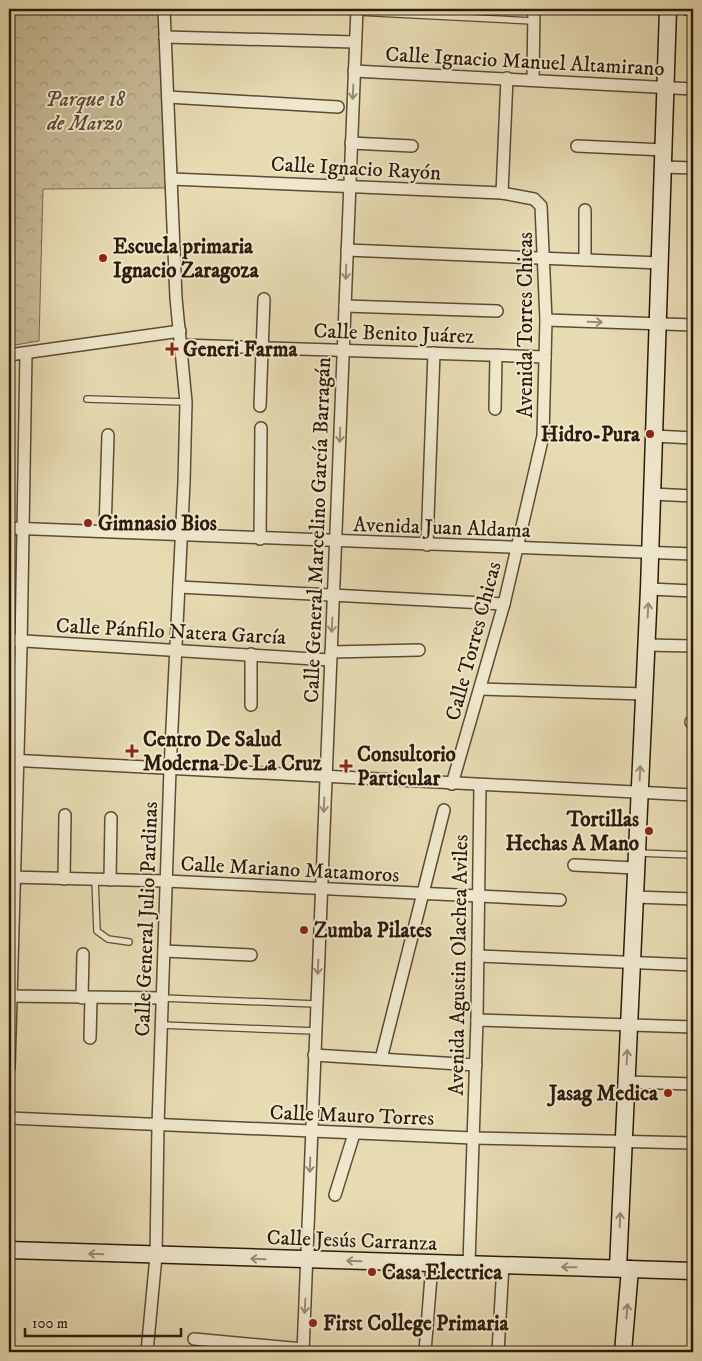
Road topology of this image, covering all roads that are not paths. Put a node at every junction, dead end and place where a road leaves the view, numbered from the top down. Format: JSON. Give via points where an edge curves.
{"nodes":[{"id":1,"x":164,"y":9,"type":"edge"},
{"id":2,"x":534,"y":9,"type":"edge"},
{"id":3,"x":668,"y":9,"type":"edge"},
{"id":4,"x":686,"y":9,"type":"edge"},
{"id":5,"x":693,"y":9,"type":"edge"},
{"id":6,"x":357,"y":10,"type":"edge"},
{"id":7,"x":533,"y":21,"type":"junction"},
{"id":8,"x":165,"y":38,"type":"junction"},
{"id":9,"x":356,"y":42,"type":"junction"},
{"id":10,"x":354,"y":71,"type":"junction"},
{"id":11,"x":507,"y":78,"type":"junction"},
{"id":12,"x":533,"y":79,"type":"junction"},
{"id":13,"x":666,"y":88,"type":"junction"},
{"id":14,"x":693,"y":89,"type":"edge"},
{"id":15,"x":168,"y":97,"type":"junction"},
{"id":16,"x":338,"y":107,"type":"dead end"},
{"id":17,"x":351,"y":143,"type":"junction"},
{"id":18,"x":412,"y":146,"type":"dead end"},
{"id":19,"x":577,"y":146,"type":"dead end"},
{"id":20,"x":664,"y":150,"type":"junction"},
{"id":21,"x":663,"y":166,"type":"junction"},
{"id":22,"x":693,"y":168,"type":"edge"},
{"id":23,"x":171,"y":179,"type":"junction"},
{"id":24,"x":348,"y":186,"type":"junction"},
{"id":25,"x":502,"y":193,"type":"junction"},
{"id":26,"x":539,"y":202,"type":"joint"},
{"id":27,"x":585,"y":210,"type":"dead end"},
{"id":28,"x":347,"y":250,"type":"junction"},
{"id":29,"x":545,"y":259,"type":"junction"},
{"id":30,"x":585,"y":260,"type":"junction"},
{"id":31,"x":660,"y":263,"type":"junction"},
{"id":32,"x":264,"y":299,"type":"dead end"},
{"id":33,"x":345,"y":306,"type":"junction"},
{"id":34,"x":497,"y":312,"type":"dead end"},
{"id":35,"x":546,"y":320,"type":"junction"},
{"id":36,"x":658,"y":324,"type":"junction"},
{"id":37,"x":693,"y":325,"type":"edge"},
{"id":38,"x":180,"y":331,"type":"junction"},
{"id":39,"x":182,"y":345,"type":"junction"},
{"id":40,"x":262,"y":348,"type":"junction"},
{"id":41,"x":343,"y":350,"type":"junction"},
{"id":42,"x":26,"y":353,"type":"junction"},
{"id":43,"x":434,"y":353,"type":"junction"},
{"id":44,"x":9,"y":355,"type":"edge"},
{"id":45,"x":496,"y":355,"type":"junction"},
{"id":46,"x":545,"y":357,"type":"junction"},
{"id":47,"x":87,"y":399,"type":"dead end"},
{"id":48,"x":186,"y":402,"type":"junction"},
{"id":49,"x":260,"y":406,"type":"dead end"},
{"id":50,"x":495,"y":409,"type":"dead end"},
{"id":51,"x":261,"y":428,"type":"dead end"},
{"id":52,"x":108,"y":435,"type":"dead end"},
{"id":53,"x":654,"y":436,"type":"junction"},
{"id":54,"x":693,"y":438,"type":"edge"},
{"id":55,"x":540,"y":449,"type":"joint"},
{"id":56,"x":652,"y":494,"type":"junction"},
{"id":57,"x":693,"y":496,"type":"edge"},
{"id":58,"x":9,"y":528,"type":"edge"},
{"id":59,"x":22,"y":529,"type":"junction"},
{"id":60,"x":105,"y":532,"type":"junction"},
{"id":61,"x":182,"y":534,"type":"junction"},
{"id":62,"x":260,"y":539,"type":"junction"},
{"id":63,"x":335,"y":542,"type":"junction"},
{"id":64,"x":427,"y":545,"type":"junction"},
{"id":65,"x":518,"y":549,"type":"junction"},
{"id":66,"x":650,"y":553,"type":"junction"},
{"id":67,"x":693,"y":554,"type":"edge"},
{"id":68,"x":179,"y":588,"type":"junction"},
{"id":69,"x":649,"y":589,"type":"junction"},
{"id":70,"x":693,"y":591,"type":"edge"},
{"id":71,"x":333,"y":596,"type":"junction"},
{"id":72,"x":504,"y":604,"type":"junction"},
{"id":73,"x":9,"y":640,"type":"edge"},
{"id":74,"x":22,"y":641,"type":"junction"},
{"id":75,"x":646,"y":644,"type":"junction"},
{"id":76,"x":693,"y":646,"type":"edge"},
{"id":77,"x":175,"y":650,"type":"junction"},
{"id":78,"x":419,"y":650,"type":"dead end"},
{"id":79,"x":251,"y":654,"type":"junction"},
{"id":80,"x":330,"y":656,"type":"junction"},
{"id":81,"x":14,"y":684,"type":"edge"},
{"id":82,"x":481,"y":689,"type":"junction"},
{"id":83,"x":644,"y":694,"type":"junction"},
{"id":84,"x":252,"y":705,"type":"dead end"},
{"id":85,"x":13,"y":760,"type":"edge"},
{"id":86,"x":170,"y":769,"type":"junction"},
{"id":87,"x":325,"y":777,"type":"junction"},
{"id":88,"x":452,"y":784,"type":"junction"},
{"id":89,"x":480,"y":785,"type":"junction"},
{"id":90,"x":639,"y":793,"type":"junction"},
{"id":91,"x":693,"y":795,"type":"edge"},
{"id":92,"x":444,"y":810,"type":"dead end"},
{"id":93,"x":65,"y":815,"type":"dead end"},
{"id":94,"x":111,"y":818,"type":"dead end"},
{"id":95,"x":693,"y":855,"type":"edge"},
{"id":96,"x":636,"y":860,"type":"junction"},
{"id":97,"x":574,"y":865,"type":"dead end"},
{"id":98,"x":12,"y":878,"type":"edge"},
{"id":99,"x":64,"y":879,"type":"junction"},
{"id":100,"x":94,"y":880,"type":"junction"},
{"id":101,"x":110,"y":880,"type":"junction"},
{"id":102,"x":166,"y":881,"type":"junction"},
{"id":103,"x":322,"y":889,"type":"junction"},
{"id":104,"x":423,"y":895,"type":"junction"},
{"id":105,"x":479,"y":896,"type":"junction"},
{"id":106,"x":634,"y":898,"type":"junction"},
{"id":107,"x":693,"y":899,"type":"edge"},
{"id":108,"x":560,"y":900,"type":"dead end"},
{"id":109,"x":130,"y":942,"type":"dead end"},
{"id":110,"x":164,"y":951,"type":"junction"},
{"id":111,"x":83,"y":954,"type":"dead end"},
{"id":112,"x":251,"y":955,"type":"dead end"},
{"id":113,"x":478,"y":956,"type":"junction"},
{"id":114,"x":632,"y":962,"type":"junction"},
{"id":115,"x":693,"y":965,"type":"edge"},
{"id":116,"x":10,"y":996,"type":"edge"},
{"id":117,"x":86,"y":998,"type":"junction"},
{"id":118,"x":162,"y":998,"type":"junction"},
{"id":119,"x":316,"y":1004,"type":"junction"},
{"id":120,"x":477,"y":1020,"type":"junction"},
{"id":121,"x":162,"y":1025,"type":"junction"},
{"id":122,"x":629,"y":1025,"type":"junction"},
{"id":123,"x":693,"y":1027,"type":"edge"},
{"id":124,"x":315,"y":1030,"type":"junction"},
{"id":125,"x":90,"y":1038,"type":"dead end"},
{"id":126,"x":314,"y":1055,"type":"junction"},
{"id":127,"x":381,"y":1060,"type":"junction"},
{"id":128,"x":9,"y":1062,"type":"edge"},
{"id":129,"x":476,"y":1065,"type":"junction"},
{"id":130,"x":9,"y":1068,"type":"edge"},
{"id":131,"x":626,"y":1082,"type":"junction"},
{"id":132,"x":693,"y":1084,"type":"edge"},
{"id":133,"x":9,"y":1118,"type":"edge"},
{"id":134,"x":158,"y":1125,"type":"junction"},
{"id":135,"x":311,"y":1132,"type":"junction"},
{"id":136,"x":354,"y":1134,"type":"junction"},
{"id":137,"x":473,"y":1138,"type":"junction"},
{"id":138,"x":623,"y":1142,"type":"junction"},
{"id":139,"x":693,"y":1144,"type":"edge"},
{"id":140,"x":335,"y":1195,"type":"dead end"},
{"id":141,"x":9,"y":1250,"type":"edge"},
{"id":142,"x":156,"y":1256,"type":"junction"},
{"id":143,"x":307,"y":1260,"type":"junction"},
{"id":144,"x":432,"y":1264,"type":"junction"},
{"id":145,"x":469,"y":1264,"type":"junction"},
{"id":146,"x":503,"y":1266,"type":"junction"},
{"id":147,"x":624,"y":1269,"type":"junction"},
{"id":148,"x":693,"y":1271,"type":"edge"},
{"id":149,"x":194,"y":1339,"type":"dead end"},
{"id":150,"x":303,"y":1351,"type":"edge"},
{"id":151,"x":147,"y":1352,"type":"edge"},
{"id":152,"x":425,"y":1352,"type":"edge"},
{"id":153,"x":498,"y":1352,"type":"edge"},
{"id":154,"x":623,"y":1352,"type":"edge"}],
"edges":[{"from":1,"to":8,"type":"street","name":"Calle General Julio Pardinas"},
{"from":2,"to":7,"type":"street"},
{"from":3,"to":13,"type":"street"},
{"from":4,"to":5,"type":"street"},
{"from":6,"to":7,"type":"lane"},
{"from":6,"to":9,"type":"street","name":"Calle General Marcelino García Barragán"},
{"from":7,"to":12,"type":"street"},
{"from":8,"to":9,"type":"street","name":"Calle Ignacio Manuel Altamirano"},
{"from":8,"to":15,"type":"street","name":"Calle General Julio Pardinas"},
{"from":9,"to":10,"type":"street","name":"Calle General Marcelino García Barragán"},
{"from":10,"to":11,"type":"street","name":"Calle Ignacio Manuel Altamirano"},
{"from":10,"to":17,"type":"street","name":"Calle General Marcelino García Barragán","one_way":true},
{"from":11,"to":12,"type":"street","name":"Calle Ignacio Manuel Altamirano"},
{"from":11,"to":25,"type":"street"},
{"from":12,"to":13,"type":"street","name":"Calle Ignacio Manuel Altamirano"},
{"from":13,"to":14,"type":"street","name":"Calle Ignacio Manuel Altamirano"},
{"from":13,"to":20,"type":"street"},
{"from":15,"to":16,"type":"street"},
{"from":15,"to":23,"type":"street","name":"Calle General Julio Pardinas"},
{"from":17,"to":18,"type":"street"},
{"from":17,"to":24,"type":"street","name":"Calle General Marcelino García Barragán"},
{"from":19,"to":20,"type":"street"},
{"from":20,"to":21,"type":"street"},
{"from":21,"to":22,"type":"street"},
{"from":21,"to":31,"type":"street"},
{"from":23,"to":24,"type":"street","name":"Calle Ignacio Rayón"},
{"from":23,"to":38,"type":"street","name":"Calle General Julio Pardinas"},
{"from":24,"to":25,"type":"street","name":"Calle Ignacio Rayón"},
{"from":24,"to":28,"type":"street","name":"Calle General Marcelino García Barragán"},
{"from":25,"to":26,"type":"street","name":"Calle Ignacio Rayón","via":[[526,196]]},
{"from":26,"to":29,"type":"street","name":"Avenida Torres Chicas","via":[[543,212]]},
{"from":27,"to":30,"type":"street"},
{"from":28,"to":29,"type":"street"},
{"from":28,"to":33,"type":"street","name":"Calle General Marcelino García Barragán","one_way":true},
{"from":29,"to":30,"type":"street"},
{"from":29,"to":35,"type":"street","name":"Avenida Torres Chicas"},
{"from":30,"to":31,"type":"street"},
{"from":31,"to":36,"type":"street"},
{"from":32,"to":40,"type":"street"},
{"from":33,"to":34,"type":"street"},
{"from":33,"to":41,"type":"street","name":"Calle General Marcelino García Barragán"},
{"from":35,"to":36,"type":"street","one_way":true},
{"from":35,"to":46,"type":"street","name":"Avenida Torres Chicas"},
{"from":36,"to":37,"type":"street"},
{"from":36,"to":53,"type":"street"},
{"from":38,"to":39,"type":"street","name":"Calle General Julio Pardinas"},
{"from":38,"to":42,"type":"street"},
{"from":39,"to":40,"type":"street","name":"Calle Benito Juárez"},
{"from":39,"to":48,"type":"street","name":"Calle General Julio Pardinas"},
{"from":40,"to":41,"type":"street","name":"Calle Benito Juárez"},
{"from":40,"to":49,"type":"street"},
{"from":41,"to":43,"type":"street","name":"Calle Benito Juárez"},
{"from":41,"to":63,"type":"street","name":"Calle General Marcelino García Barragán","one_way":true},
{"from":42,"to":44,"type":"street"},
{"from":42,"to":59,"type":"street"},
{"from":43,"to":45,"type":"street","name":"Calle Benito Juárez"},
{"from":43,"to":64,"type":"street"},
{"from":45,"to":46,"type":"street","name":"Calle Benito Juárez"},
{"from":45,"to":50,"type":"street"},
{"from":46,"to":55,"type":"street","name":"Avenida Torres Chicas"},
{"from":47,"to":48,"type":"lane"},
{"from":48,"to":61,"type":"street","name":"Calle General Julio Pardinas"},
{"from":51,"to":62,"type":"street"},
{"from":52,"to":60,"type":"street"},
{"from":53,"to":54,"type":"street"},
{"from":53,"to":56,"type":"street"},
{"from":55,"to":65,"type":"street","name":"Calle Torres Chicas"},
{"from":56,"to":57,"type":"street"},
{"from":56,"to":66,"type":"street"},
{"from":58,"to":59,"type":"street","name":"Avenida Juan Aldama"},
{"from":59,"to":60,"type":"street","name":"Avenida Juan Aldama"},
{"from":59,"to":74,"type":"street"},
{"from":60,"to":61,"type":"street","name":"Avenida Juan Aldama"},
{"from":61,"to":62,"type":"street","name":"Avenida Juan Aldama"},
{"from":61,"to":68,"type":"street","name":"Calle General Julio Pardinas"},
{"from":62,"to":63,"type":"street","name":"Avenida Juan Aldama"},
{"from":63,"to":64,"type":"street","name":"Avenida Juan Aldama"},
{"from":63,"to":71,"type":"street","name":"Calle General Marcelino García Barragán"},
{"from":64,"to":65,"type":"street","name":"Avenida Juan Aldama"},
{"from":65,"to":66,"type":"street","name":"Avenida Juan Aldama"},
{"from":65,"to":72,"type":"street","name":"Calle Torres Chicas"},
{"from":66,"to":67,"type":"street","name":"Avenida Juan Aldama"},
{"from":66,"to":69,"type":"street"},
{"from":68,"to":71,"type":"street"},
{"from":68,"to":77,"type":"street","name":"Calle General Julio Pardinas"},
{"from":69,"to":70,"type":"street"},
{"from":75,"to":69,"type":"street","one_way":true},
{"from":71,"to":72,"type":"street"},
{"from":71,"to":80,"type":"street","name":"Calle General Marcelino García Barragán","one_way":true},
{"from":72,"to":82,"type":"street","name":"Calle Torres Chicas"},
{"from":73,"to":74,"type":"street","name":"Calle Pánfilo Natera García"},
{"from":74,"to":77,"type":"street","name":"Calle Pánfilo Natera García"},
{"from":74,"to":81,"type":"street"},
{"from":75,"to":76,"type":"street"},
{"from":75,"to":83,"type":"street"},
{"from":77,"to":79,"type":"street","name":"Calle Pánfilo Natera García"},
{"from":77,"to":86,"type":"street","name":"Calle General Julio Pardinas"},
{"from":78,"to":80,"type":"street","name":"Calle Pánfilo Natera García"},
{"from":79,"to":80,"type":"street","name":"Calle Pánfilo Natera García"},
{"from":79,"to":84,"type":"street"},
{"from":80,"to":87,"type":"street","name":"Calle General Marcelino García Barragán"},
{"from":81,"to":85,"type":"street"},
{"from":82,"to":83,"type":"street"},
{"from":82,"to":88,"type":"street","name":"Calle Torres Chicas"},
{"from":90,"to":83,"type":"street","one_way":true},
{"from":85,"to":86,"type":"street"},
{"from":85,"to":98,"type":"street"},
{"from":86,"to":87,"type":"street"},
{"from":86,"to":102,"type":"street","name":"Calle General Julio Pardinas"},
{"from":87,"to":88,"type":"street"},
{"from":87,"to":103,"type":"street","name":"Calle General Marcelino García Barragán","one_way":true},
{"from":88,"to":89,"type":"street"},
{"from":89,"to":90,"type":"street"},
{"from":89,"to":105,"type":"street","name":"Avenida Agustin Olachea Aviles"},
{"from":90,"to":91,"type":"street"},
{"from":90,"to":96,"type":"street"},
{"from":92,"to":104,"type":"street"},
{"from":93,"to":99,"type":"street"},
{"from":94,"to":101,"type":"street"},
{"from":95,"to":96,"type":"lane"},
{"from":96,"to":97,"type":"street"},
{"from":96,"to":106,"type":"street"},
{"from":98,"to":99,"type":"street","name":"Calle Mariano Matamoros"},
{"from":98,"to":116,"type":"street"},
{"from":99,"to":100,"type":"street","name":"Calle Mariano Matamoros"},
{"from":100,"to":101,"type":"street","name":"Calle Mariano Matamoros"},
{"from":100,"to":109,"type":"lane","via":[[97,931],[108,939]]},
{"from":101,"to":102,"type":"street","name":"Calle Mariano Matamoros"},
{"from":102,"to":103,"type":"street","name":"Calle Mariano Matamoros"},
{"from":102,"to":110,"type":"street","name":"Calle General Julio Pardinas"},
{"from":103,"to":104,"type":"street","name":"Calle Mariano Matamoros"},
{"from":103,"to":119,"type":"street","name":"Calle General Marcelino García Barragán","one_way":true},
{"from":104,"to":105,"type":"street","name":"Calle Mariano Matamoros"},
{"from":104,"to":127,"type":"street"},
{"from":105,"to":108,"type":"street","name":"Calle Mariano Matamoros"},
{"from":105,"to":113,"type":"street","name":"Avenida Agustin Olachea Aviles"},
{"from":106,"to":107,"type":"street"},
{"from":106,"to":114,"type":"street"},
{"from":110,"to":112,"type":"street"},
{"from":110,"to":118,"type":"street","name":"Calle General Julio Pardinas"},
{"from":111,"to":117,"type":"street"},
{"from":113,"to":114,"type":"street"},
{"from":113,"to":120,"type":"street","name":"Avenida Agustin Olachea Aviles"},
{"from":114,"to":115,"type":"street"},
{"from":114,"to":122,"type":"street"},
{"from":116,"to":117,"type":"street"},
{"from":116,"to":128,"type":"street"},
{"from":117,"to":118,"type":"street"},
{"from":117,"to":125,"type":"street"},
{"from":118,"to":119,"type":"lane"},
{"from":118,"to":121,"type":"street","name":"Calle General Julio Pardinas"},
{"from":119,"to":124,"type":"street","name":"Calle General Marcelino García Barragán"},
{"from":120,"to":122,"type":"street"},
{"from":120,"to":129,"type":"street","name":"Avenida Agustin Olachea Aviles"},
{"from":121,"to":124,"type":"lane"},
{"from":121,"to":134,"type":"street","name":"Calle General Julio Pardinas"},
{"from":122,"to":123,"type":"street"},
{"from":131,"to":122,"type":"street","one_way":true},
{"from":124,"to":126,"type":"street","name":"Calle General Marcelino García Barragán"},
{"from":126,"to":127,"type":"street"},
{"from":126,"to":135,"type":"street","name":"Calle General Marcelino García Barragán"},
{"from":127,"to":129,"type":"street"},
{"from":128,"to":130,"type":"street"},
{"from":129,"to":137,"type":"street","name":"Avenida Agustin Olachea Aviles"},
{"from":131,"to":132,"type":"street"},
{"from":131,"to":138,"type":"street"},
{"from":133,"to":134,"type":"street","name":"Calle Mauro Torres"},
{"from":134,"to":135,"type":"street","name":"Calle Mauro Torres"},
{"from":134,"to":142,"type":"street","name":"Calle General Julio Pardinas"},
{"from":135,"to":136,"type":"street","name":"Calle Mauro Torres"},
{"from":135,"to":143,"type":"street","name":"Calle General Marcelino García Barragán","one_way":true},
{"from":136,"to":137,"type":"street","name":"Calle Mauro Torres"},
{"from":136,"to":140,"type":"street"},
{"from":137,"to":138,"type":"street","name":"Calle Mauro Torres"},
{"from":137,"to":145,"type":"street","name":"Avenida Agustin Olachea Aviles"},
{"from":138,"to":139,"type":"street","name":"Calle Mauro Torres"},
{"from":147,"to":138,"type":"street","one_way":true},
{"from":142,"to":141,"type":"street","name":"Calle Jesús Carranza","one_way":true},
{"from":143,"to":142,"type":"street","name":"Calle Jesús Carranza","one_way":true},
{"from":142,"to":151,"type":"street","name":"Calle General Julio Pardinas"},
{"from":144,"to":143,"type":"street","name":"Calle Jesús Carranza","one_way":true},
{"from":143,"to":150,"type":"street","name":"Calle General Marcelino García Barragán","one_way":true},
{"from":144,"to":145,"type":"street","name":"Calle Jesús Carranza"},
{"from":144,"to":152,"type":"street"},
{"from":145,"to":146,"type":"street","name":"Calle Jesús Carranza"},
{"from":147,"to":146,"type":"street","name":"Calle Jesús Carranza","one_way":true},
{"from":146,"to":153,"type":"street"},
{"from":147,"to":148,"type":"street","name":"Calle Jesús Carranza"},
{"from":154,"to":147,"type":"street","one_way":true},
{"from":149,"to":150,"type":"street"}]}
